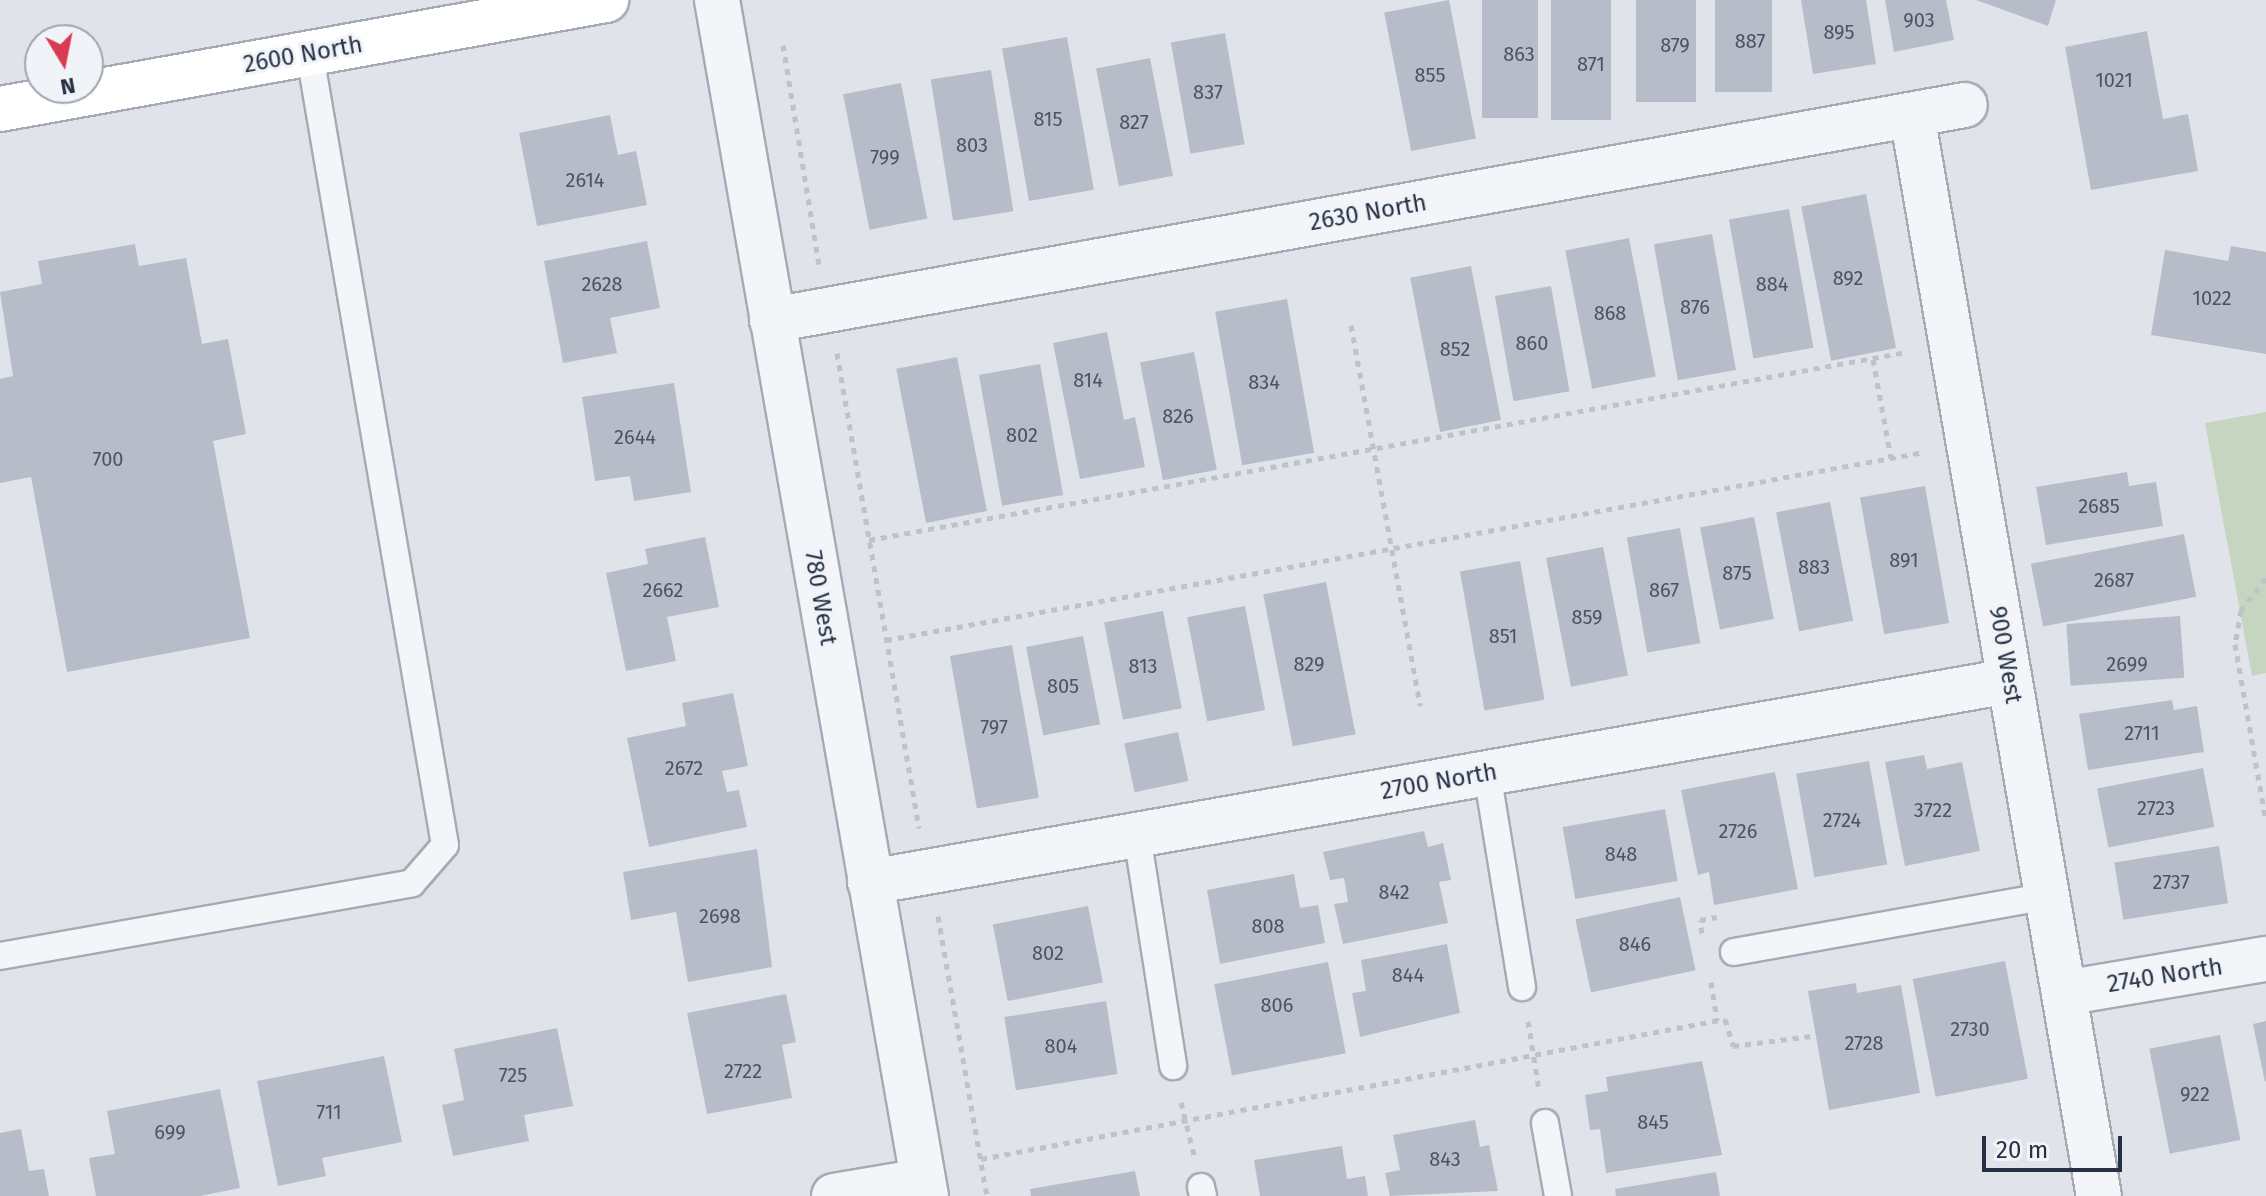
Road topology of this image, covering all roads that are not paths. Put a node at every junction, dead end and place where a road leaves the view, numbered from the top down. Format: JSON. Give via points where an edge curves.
{"nodes":[{"id":1,"x":606,"y":0,"type":"edge"},
{"id":2,"x":717,"y":0,"type":"edge"},
{"id":3,"x":310,"y":55,"type":"junction"},
{"id":4,"x":1965,"y":105,"type":"dead end"},
{"id":5,"x":0,"y":109,"type":"edge"},
{"id":6,"x":1912,"y":115,"type":"junction"},
{"id":7,"x":772,"y":320,"type":"junction"},
{"id":8,"x":2009,"y":681,"type":"junction"},
{"id":9,"x":1487,"y":773,"type":"junction"},
{"id":10,"x":1137,"y":835,"type":"junction"},
{"id":11,"x":870,"y":882,"type":"junction"},
{"id":12,"x":2048,"y":896,"type":"junction"},
{"id":13,"x":1734,"y":952,"type":"dead end"},
{"id":14,"x":0,"y":956,"type":"edge"},
{"id":15,"x":2266,"y":959,"type":"edge"},
{"id":16,"x":1522,"y":987,"type":"road end"},
{"id":17,"x":2064,"y":993,"type":"junction"},
{"id":18,"x":1173,"y":1066,"type":"road end"},
{"id":19,"x":1545,"y":1123,"type":"road end"},
{"id":20,"x":924,"y":1188,"type":"edge"},
{"id":21,"x":834,"y":1196,"type":"edge"},
{"id":22,"x":1558,"y":1196,"type":"edge"},
{"id":23,"x":2099,"y":1196,"type":"edge"}],
"edges":[{"from":1,"to":3,"type":"street","name":"2600 North"},
{"from":2,"to":7,"type":"street","name":"780 West"},
{"from":3,"to":5,"type":"street","name":"2600 North"},
{"from":3,"to":14,"type":"lane","via":[[445,845],[412,883]]},
{"from":4,"to":6,"type":"street","name":"2630 North"},
{"from":6,"to":7,"type":"street","name":"2630 North"},
{"from":6,"to":8,"type":"street","name":"900 West"},
{"from":7,"to":11,"type":"street","name":"780 West"},
{"from":8,"to":9,"type":"street","name":"2700 North"},
{"from":8,"to":12,"type":"street","name":"900 West"},
{"from":9,"to":10,"type":"street","name":"2700 North"},
{"from":9,"to":16,"type":"lane"},
{"from":10,"to":11,"type":"street","name":"2700 North"},
{"from":10,"to":18,"type":"lane"},
{"from":11,"to":20,"type":"street","name":"780 West"},
{"from":12,"to":13,"type":"lane"},
{"from":12,"to":17,"type":"street","name":"900 West"},
{"from":15,"to":17,"type":"street","name":"2740 North"},
{"from":17,"to":23,"type":"street","name":"900 West"},
{"from":19,"to":22,"type":"lane"},
{"from":20,"to":21,"type":"street"}]}
